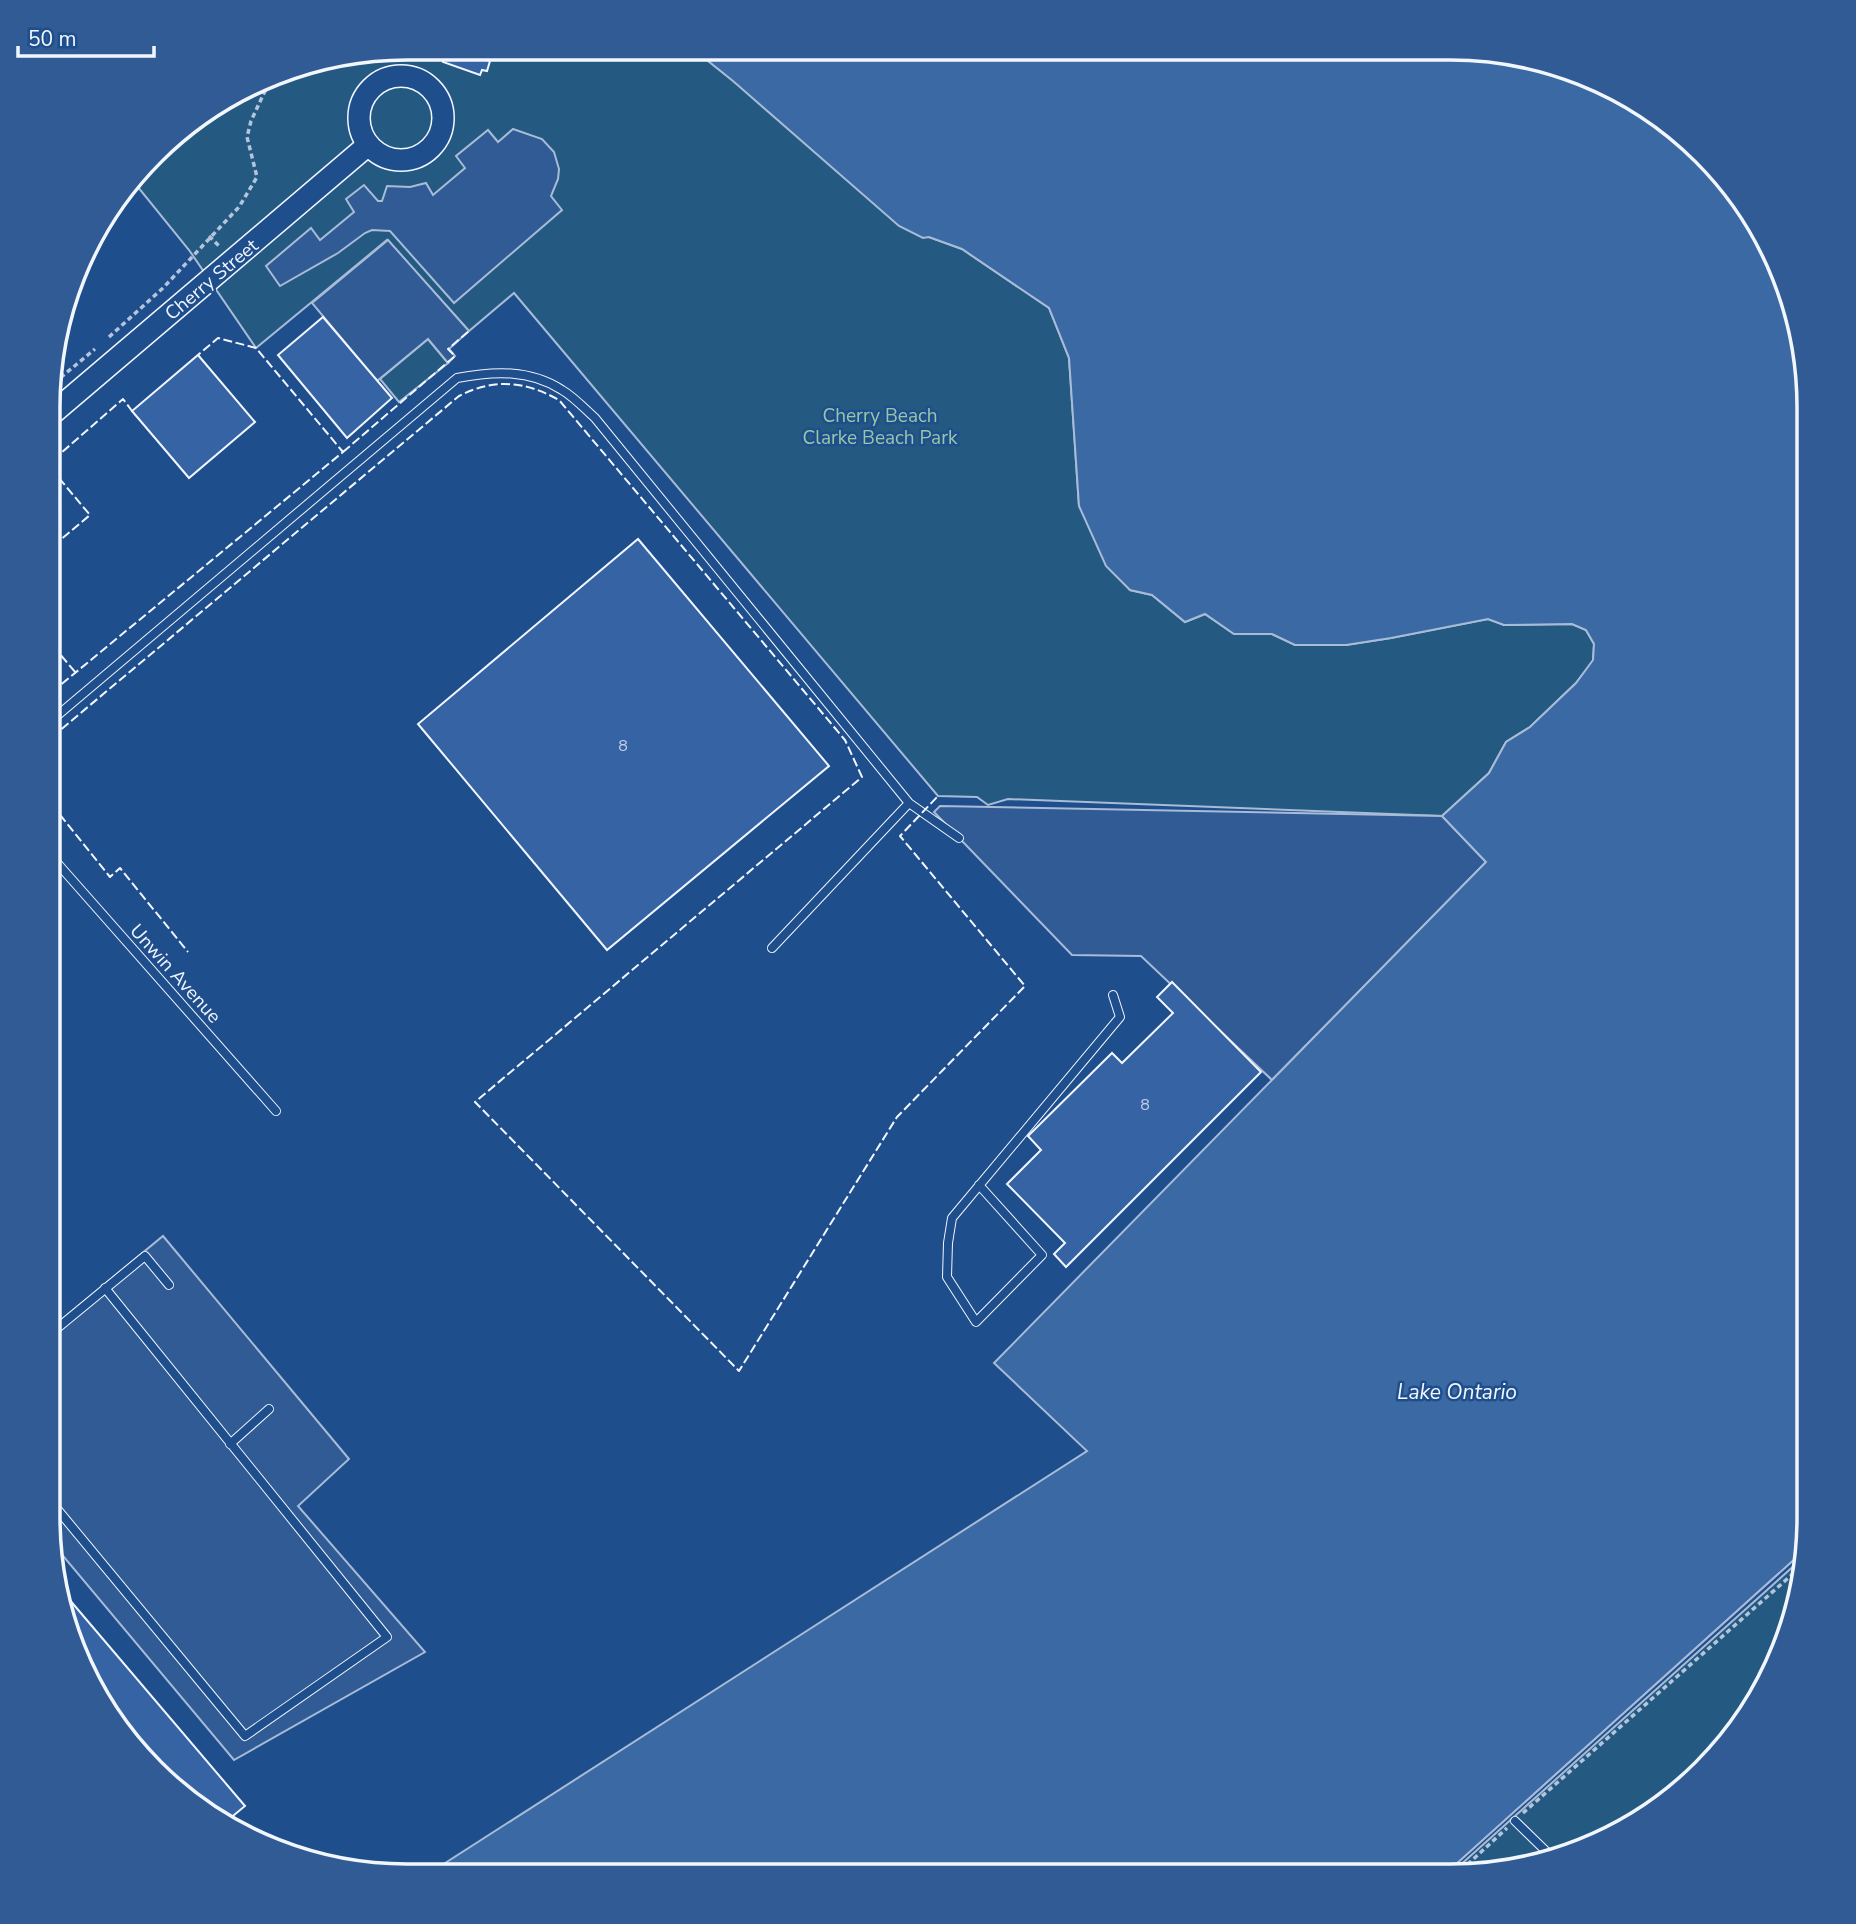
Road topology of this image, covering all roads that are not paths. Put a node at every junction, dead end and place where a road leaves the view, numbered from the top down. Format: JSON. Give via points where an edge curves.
{"nodes":[{"id":1,"x":368,"y":145,"type":"junction"},
{"id":2,"x":60,"y":407,"type":"edge"},
{"id":3,"x":60,"y":713,"type":"edge"},
{"id":4,"x":909,"y":803,"type":"junction"},
{"id":5,"x":959,"y":838,"type":"dead end"},
{"id":6,"x":60,"y":866,"type":"edge"},
{"id":7,"x":772,"y":948,"type":"dead end"},
{"id":8,"x":1113,"y":995,"type":"dead end"},
{"id":9,"x":276,"y":1111,"type":"dead end"},
{"id":10,"x":979,"y":1185,"type":"junction"},
{"id":11,"x":169,"y":1285,"type":"dead end"},
{"id":12,"x":105,"y":1288,"type":"junction"},
{"id":13,"x":60,"y":1326,"type":"edge"},
{"id":14,"x":269,"y":1409,"type":"dead end"},
{"id":15,"x":230,"y":1444,"type":"junction"},
{"id":16,"x":60,"y":1512,"type":"edge"},
{"id":17,"x":1515,"y":1821,"type":"road end"},
{"id":18,"x":1546,"y":1851,"type":"edge"}],
"edges":[{"from":1,"to":1,"type":"street","via":[[396,161],[427,152],[443,121],[430,88],[397,76],[375,85],[360,105],[358,119]]},
{"from":1,"to":2,"type":"street","name":"Cherry Street"},
{"from":3,"to":4,"type":"lane","via":[[457,378],[485,372],[524,374],[562,390],[595,418]]},
{"from":4,"to":5,"type":"lane"},
{"from":4,"to":7,"type":"lane"},
{"from":6,"to":9,"type":"lane","name":"Unwin Avenue"},
{"from":8,"to":10,"type":"lane","via":[[1120,1017]]},
{"from":10,"to":10,"type":"lane","via":[[952,1218],[947,1266],[947,1277],[976,1322],[1042,1255]]},
{"from":11,"to":12,"type":"lane","via":[[145,1256]]},
{"from":12,"to":13,"type":"lane"},
{"from":12,"to":15,"type":"lane"},
{"from":14,"to":15,"type":"lane"},
{"from":15,"to":16,"type":"lane","via":[[387,1637],[246,1736]]},
{"from":17,"to":18,"type":"lane"}]}
